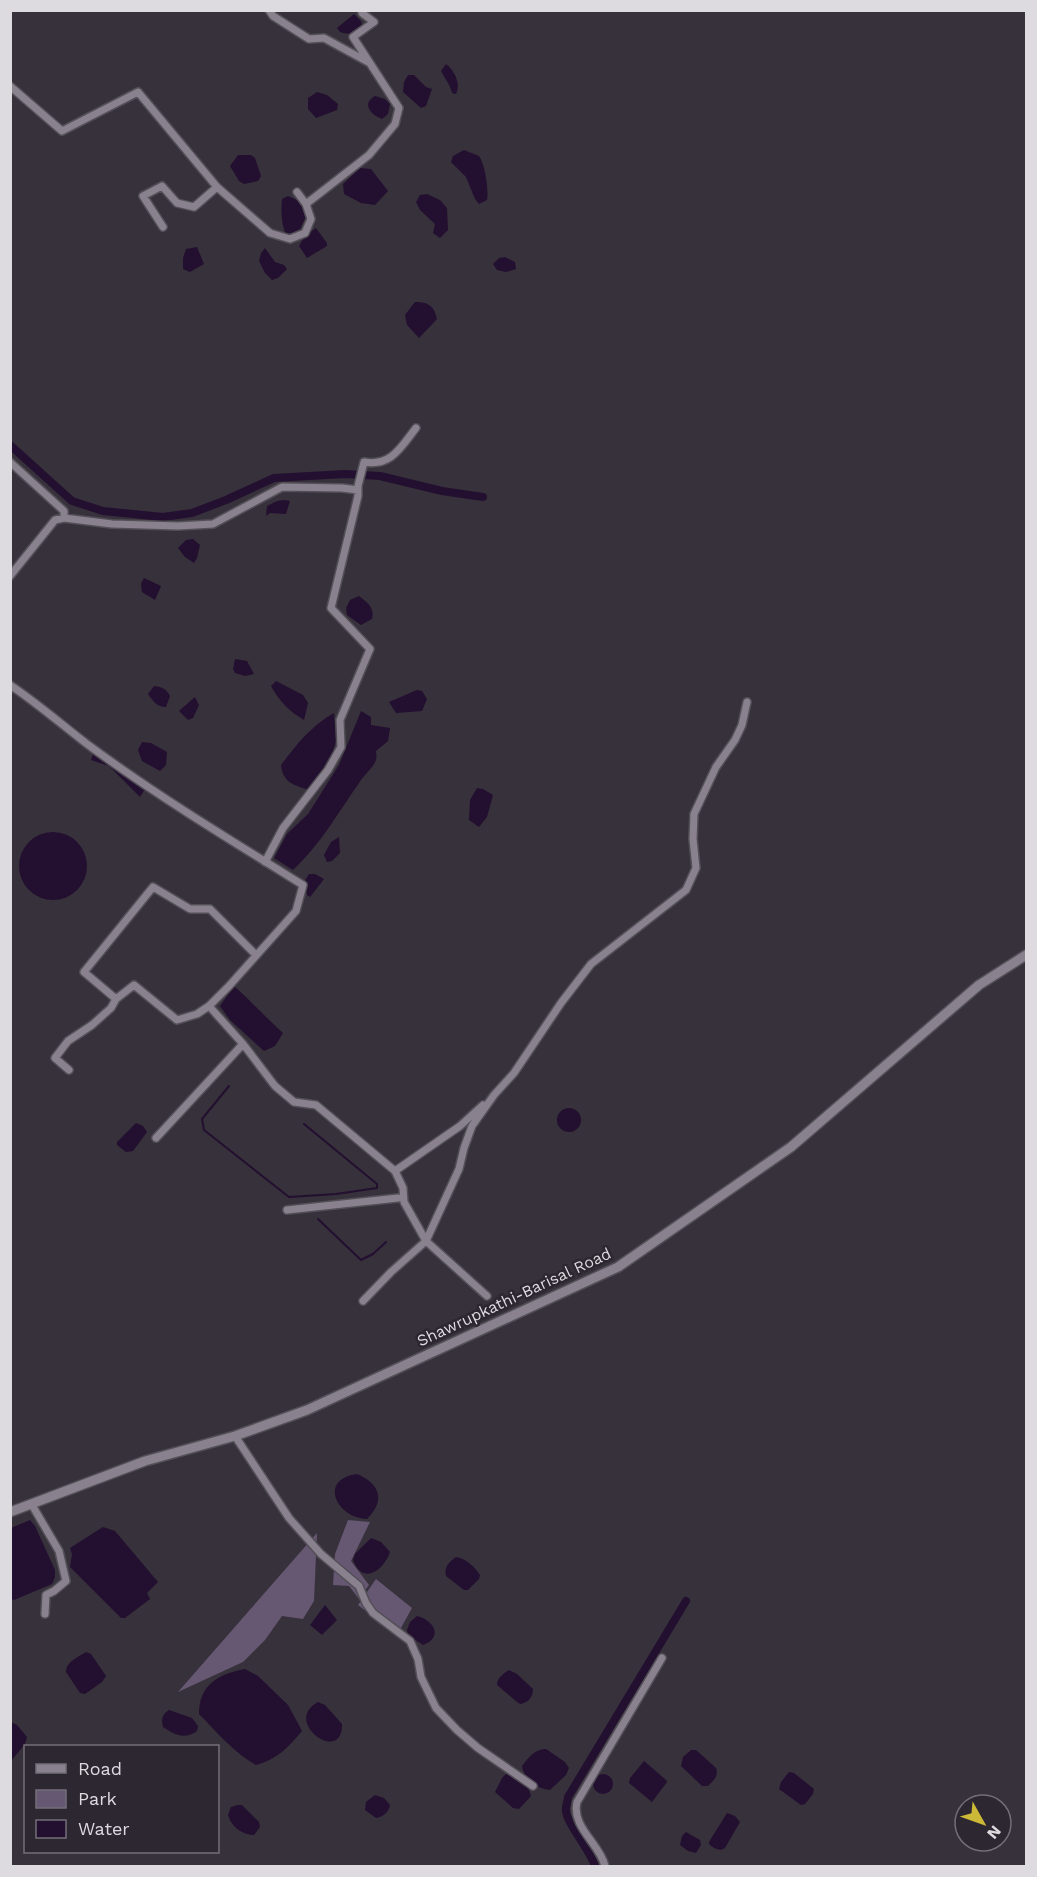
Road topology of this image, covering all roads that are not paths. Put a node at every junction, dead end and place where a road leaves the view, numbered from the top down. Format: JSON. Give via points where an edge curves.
{"nodes":[{"id":1,"x":269,"y":10,"type":"edge"},
{"id":2,"x":362,"y":10,"type":"edge"},
{"id":3,"x":370,"y":64,"type":"junction"},
{"id":4,"x":10,"y":86,"type":"edge"},
{"id":5,"x":217,"y":187,"type":"junction"},
{"id":6,"x":297,"y":192,"type":"dead end"},
{"id":7,"x":306,"y":204,"type":"junction"},
{"id":8,"x":163,"y":227,"type":"dead end"},
{"id":9,"x":416,"y":428,"type":"dead end"},
{"id":10,"x":10,"y":462,"type":"edge"},
{"id":11,"x":358,"y":488,"type":"junction"},
{"id":12,"x":64,"y":518,"type":"junction"},
{"id":13,"x":10,"y":576,"type":"edge"},
{"id":14,"x":10,"y":685,"type":"edge"},
{"id":15,"x":747,"y":702,"type":"dead end"},
{"id":16,"x":265,"y":862,"type":"junction"},
{"id":17,"x":256,"y":955,"type":"junction"},
{"id":18,"x":1026,"y":955,"type":"edge"},
{"id":19,"x":116,"y":999,"type":"junction"},
{"id":20,"x":209,"y":1006,"type":"junction"},
{"id":21,"x":243,"y":1044,"type":"junction"},
{"id":22,"x":69,"y":1070,"type":"dead end"},
{"id":23,"x":494,"y":1095,"type":"junction"},
{"id":24,"x":156,"y":1138,"type":"dead end"},
{"id":25,"x":394,"y":1171,"type":"junction"},
{"id":26,"x":398,"y":1198,"type":"dead end"},
{"id":27,"x":286,"y":1210,"type":"dead end"},
{"id":28,"x":426,"y":1241,"type":"junction"},
{"id":29,"x":487,"y":1296,"type":"dead end"},
{"id":30,"x":363,"y":1301,"type":"dead end"},
{"id":31,"x":235,"y":1436,"type":"junction"},
{"id":32,"x":32,"y":1505,"type":"junction"},
{"id":33,"x":10,"y":1512,"type":"edge"},
{"id":34,"x":45,"y":1614,"type":"dead end"},
{"id":35,"x":662,"y":1658,"type":"dead end"},
{"id":36,"x":533,"y":1786,"type":"dead end"},
{"id":37,"x":605,"y":1866,"type":"edge"}],
"edges":[{"from":1,"to":3,"type":"street","via":[[309,39],[324,38]]},
{"from":2,"to":3,"type":"street","via":[[374,22],[353,38]]},
{"from":3,"to":7,"type":"street","via":[[399,108],[396,124],[369,155]]},
{"from":4,"to":5,"type":"street","via":[[62,131],[138,92]]},
{"from":5,"to":7,"type":"street","via":[[270,233],[290,239],[305,232],[311,219]]},
{"from":5,"to":8,"type":"street","via":[[194,207],[177,203],[162,186],[143,196]]},
{"from":6,"to":7,"type":"street"},
{"from":9,"to":11,"type":"street","via":[[395,454],[377,464],[364,462]]},
{"from":10,"to":12,"type":"street","via":[[64,512]]},
{"from":11,"to":12,"type":"street","via":[[282,487],[213,524],[112,524]]},
{"from":11,"to":16,"type":"street","via":[[331,608],[370,649],[340,720],[341,747],[283,828]]},
{"from":12,"to":13,"type":"street","via":[[54,520]]},
{"from":14,"to":16,"type":"street","via":[[87,744]]},
{"from":15,"to":23,"type":"street","via":[[735,740],[716,767],[694,814],[696,868],[686,890],[591,964]]},
{"from":16,"to":17,"type":"street","via":[[303,885],[296,911]]},
{"from":17,"to":19,"type":"street","via":[[210,909],[190,909],[153,887],[84,972]]},
{"from":17,"to":20,"type":"street"},
{"from":18,"to":31,"type":"main road","name":"Shawrupkathi-Barisal Road","via":[[980,985],[791,1147],[618,1267],[306,1410]]},
{"from":19,"to":20,"type":"street","via":[[134,985],[177,1020]]},
{"from":19,"to":22,"type":"street","via":[[92,1025],[68,1041],[55,1058]]},
{"from":20,"to":21,"type":"street"},
{"from":21,"to":24,"type":"street"},
{"from":21,"to":25,"type":"street","via":[[275,1086],[294,1102],[316,1105]]},
{"from":23,"to":25,"type":"street","via":[[460,1126]]},
{"from":23,"to":28,"type":"street","via":[[472,1126],[459,1169]]},
{"from":25,"to":28,"type":"street","via":[[403,1188],[404,1202]]},
{"from":26,"to":27,"type":"street"},
{"from":28,"to":29,"type":"street"},
{"from":28,"to":30,"type":"street"},
{"from":31,"to":32,"type":"main road","name":"Shawrupkathi-Barisal Road","via":[[145,1461]]},
{"from":31,"to":36,"type":"street","via":[[289,1518],[321,1554],[359,1586],[373,1613],[410,1641],[420,1677],[436,1708],[478,1748]]},
{"from":32,"to":33,"type":"main road","name":"Shawrupkathi-Barisal Road"},
{"from":32,"to":34,"type":"street","via":[[59,1551],[66,1581],[46,1595]]},
{"from":35,"to":37,"type":"street","via":[[576,1809]]}]}
